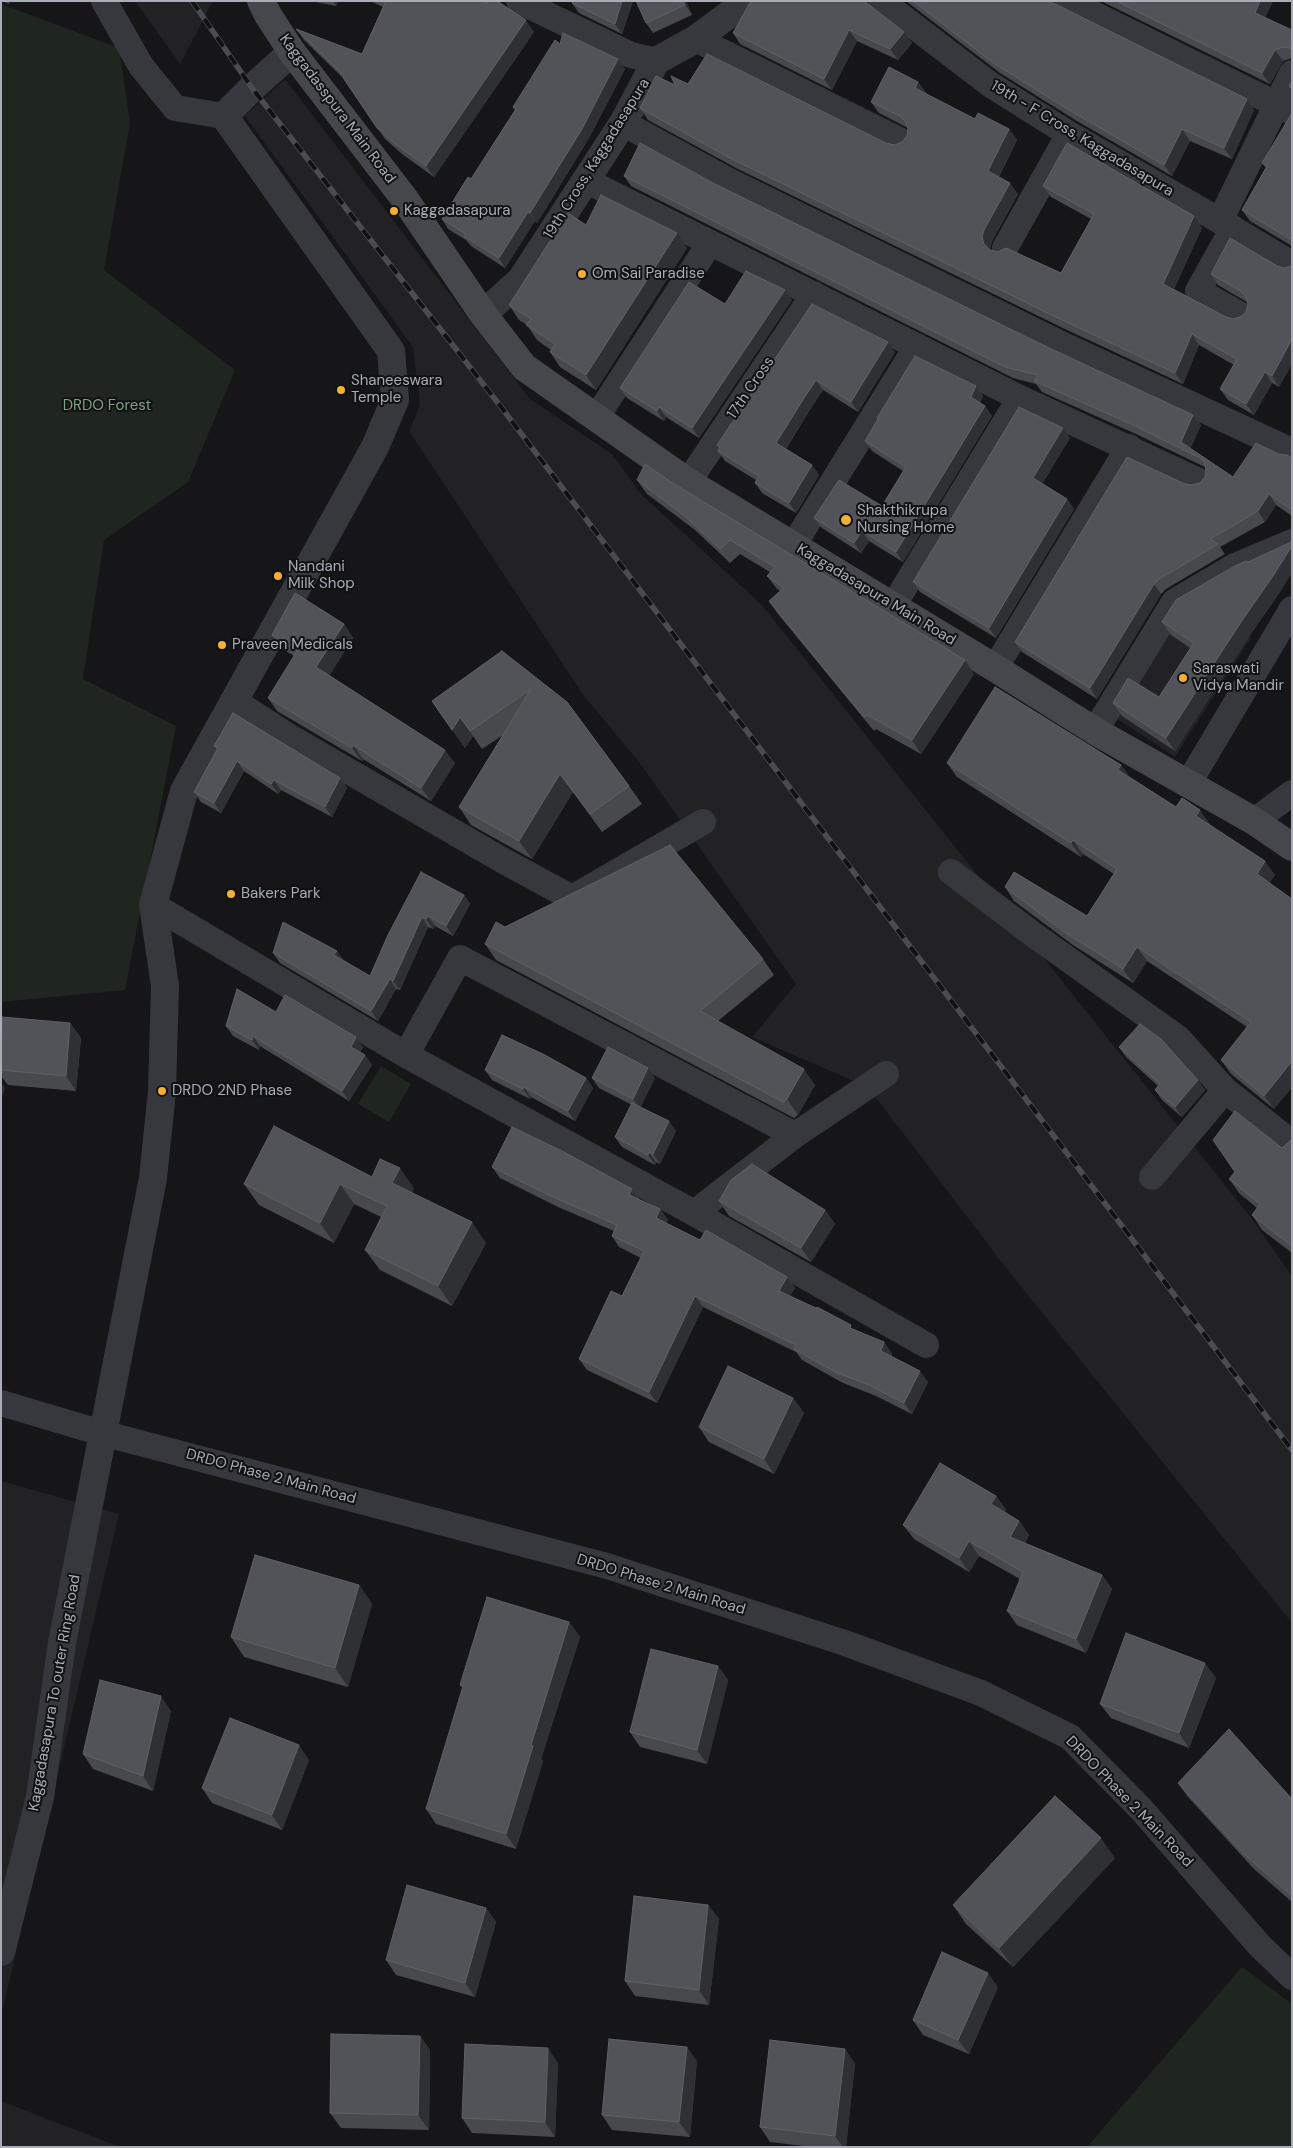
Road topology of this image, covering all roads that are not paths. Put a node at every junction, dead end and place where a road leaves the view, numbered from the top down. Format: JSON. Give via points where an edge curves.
{"nodes":[{"id":1,"x":104,"y":1,"type":"edge"},
{"id":2,"x":262,"y":1,"type":"edge"},
{"id":3,"x":519,"y":1,"type":"edge"},
{"id":4,"x":747,"y":1,"type":"edge"},
{"id":5,"x":881,"y":1,"type":"edge"},
{"id":6,"x":1067,"y":1,"type":"edge"},
{"id":7,"x":696,"y":39,"type":"junction"},
{"id":8,"x":292,"y":52,"type":"junction"},
{"id":9,"x":656,"y":61,"type":"junction"},
{"id":10,"x":1292,"y":73,"type":"edge"},
{"id":11,"x":1284,"y":108,"type":"edge"},
{"id":12,"x":224,"y":116,"type":"junction"},
{"id":13,"x":623,"y":122,"type":"junction"},
{"id":14,"x":1069,"y":134,"type":"junction"},
{"id":15,"x":901,"y":141,"type":"edge"},
{"id":16,"x":587,"y":181,"type":"junction"},
{"id":17,"x":1227,"y":224,"type":"junction"},
{"id":18,"x":710,"y":243,"type":"junction"},
{"id":19,"x":1005,"y":248,"type":"edge"},
{"id":20,"x":1292,"y":264,"type":"edge"},
{"id":21,"x":814,"y":294,"type":"junction"},
{"id":22,"x":483,"y":314,"type":"junction"},
{"id":23,"x":1242,"y":314,"type":"edge"},
{"id":24,"x":917,"y":346,"type":"junction"},
{"id":25,"x":1020,"y":398,"type":"junction"},
{"id":26,"x":596,"y":418,"type":"junction"},
{"id":27,"x":1130,"y":447,"type":"junction"},
{"id":28,"x":1292,"y":451,"type":"edge"},
{"id":29,"x":1198,"y":481,"type":"edge"},
{"id":30,"x":688,"y":482,"type":"junction"},
{"id":31,"x":1292,"y":542,"type":"edge"},
{"id":32,"x":793,"y":546,"type":"junction"},
{"id":33,"x":893,"y":606,"type":"junction"},
{"id":34,"x":1292,"y":610,"type":"edge"},
{"id":35,"x":995,"y":668,"type":"junction"},
{"id":36,"x":234,"y":701,"type":"junction"},
{"id":37,"x":1095,"y":731,"type":"junction"},
{"id":38,"x":1188,"y":784,"type":"junction"},
{"id":39,"x":1292,"y":793,"type":"edge"},
{"id":40,"x":703,"y":822,"type":"dead end"},
{"id":41,"x":1254,"y":822,"type":"junction"},
{"id":42,"x":1292,"y":847,"type":"edge"},
{"id":43,"x":951,"y":872,"type":"dead end"},
{"id":44,"x":153,"y":906,"type":"junction"},
{"id":45,"x":406,"y":1055,"type":"junction"},
{"id":46,"x":886,"y":1074,"type":"dead end"},
{"id":47,"x":1225,"y":1090,"type":"junction"},
{"id":48,"x":794,"y":1135,"type":"junction"},
{"id":49,"x":1292,"y":1143,"type":"edge"},
{"id":50,"x":1152,"y":1177,"type":"dead end"},
{"id":51,"x":694,"y":1213,"type":"junction"},
{"id":52,"x":926,"y":1345,"type":"dead end"},
{"id":53,"x":1,"y":1403,"type":"edge"},
{"id":54,"x":102,"y":1433,"type":"junction"},
{"id":55,"x":1,"y":1952,"type":"edge"},
{"id":56,"x":1292,"y":1977,"type":"edge"}],
"edges":[{"from":1,"to":12,"type":"street","via":[[141,66],[175,108]]},
{"from":2,"to":8,"type":"main road","name":"Kaggadasspura Main Road"},
{"from":3,"to":9,"type":"street","via":[[631,55]]},
{"from":4,"to":7,"type":"street","name":"19th Cross, Kaggadasapura"},
{"from":5,"to":14,"type":"street","name":"19th - F Cross, Kaggadasapura","via":[[991,85]]},
{"from":6,"to":11,"type":"street"},
{"from":7,"to":9,"type":"street","name":"19th Cross, Kaggadasapura"},
{"from":7,"to":15,"type":"street"},
{"from":8,"to":12,"type":"street"},
{"from":8,"to":22,"type":"main road","name":"Kaggadasspura Main Road","via":[[404,198]]},
{"from":9,"to":13,"type":"street","name":"19th Cross, Kaggadasapura"},
{"from":10,"to":11,"type":"street"},
{"from":11,"to":17,"type":"street"},
{"from":12,"to":36,"type":"street","via":[[390,351],[395,400],[375,447]]},
{"from":13,"to":16,"type":"street","name":"19th Cross, Kaggadasapura"},
{"from":13,"to":28,"type":"street","via":[[738,186],[1059,343]]},
{"from":14,"to":17,"type":"street","name":"19th - F Cross, Kaggadasapura"},
{"from":14,"to":19,"type":"street"},
{"from":16,"to":18,"type":"street"},
{"from":16,"to":22,"type":"street","name":"19th Cross, Kaggadasapura","via":[[521,280]]},
{"from":17,"to":20,"type":"street","name":"19th - F Cross, Kaggadasapura"},
{"from":17,"to":23,"type":"street","via":[[1198,290]]},
{"from":18,"to":21,"type":"street"},
{"from":18,"to":26,"type":"street"},
{"from":21,"to":24,"type":"street"},
{"from":21,"to":30,"type":"street","name":"17th Cross"},
{"from":22,"to":26,"type":"main road","name":"Kaggadasapura Main Road","via":[[524,367]]},
{"from":24,"to":25,"type":"street"},
{"from":24,"to":32,"type":"street"},
{"from":25,"to":27,"type":"street"},
{"from":25,"to":33,"type":"street"},
{"from":26,"to":30,"type":"main road","name":"Kaggadasapura Main Road"},
{"from":27,"to":29,"type":"street"},
{"from":27,"to":35,"type":"street"},
{"from":30,"to":32,"type":"main road","name":"Kaggadasapura Main Road"},
{"from":31,"to":37,"type":"street","via":[[1235,566],[1174,602]]},
{"from":32,"to":33,"type":"main road","name":"Kaggadasapura Main Road"},
{"from":33,"to":35,"type":"main road","name":"Kaggadasapura Main Road"},
{"from":34,"to":38,"type":"street"},
{"from":35,"to":37,"type":"main road","name":"Kaggadasapura Main Road"},
{"from":36,"to":40,"type":"street","via":[[288,736],[572,898]]},
{"from":36,"to":44,"type":"street","via":[[184,791]]},
{"from":37,"to":38,"type":"main road","name":"Kaggadasapura Main Road"},
{"from":38,"to":41,"type":"main road","name":"Kaggadasapura Main Road"},
{"from":39,"to":41,"type":"street"},
{"from":41,"to":42,"type":"main road","name":"Kaggadasapura Main Road"},
{"from":43,"to":47,"type":"street","via":[[1178,1038]]},
{"from":44,"to":45,"type":"street"},
{"from":44,"to":54,"type":"street","name":"Kaggadasapura To outer Ring Road","via":[[165,986],[162,1091],[153,1178]]},
{"from":45,"to":48,"type":"street","via":[[460,958]]},
{"from":45,"to":51,"type":"street"},
{"from":46,"to":48,"type":"street"},
{"from":47,"to":49,"type":"street"},
{"from":47,"to":50,"type":"street"},
{"from":48,"to":51,"type":"street"},
{"from":51,"to":52,"type":"street"},
{"from":53,"to":54,"type":"street","name":"DRDO Phase 2 Main Road"},
{"from":54,"to":55,"type":"street","name":"Kaggadasapura To outer Ring Road","via":[[62,1643],[40,1796]]},
{"from":54,"to":56,"type":"street","name":"DRDO Phase 2 Main Road","via":[[607,1566],[845,1643],[980,1693],[1070,1737],[1141,1809],[1259,1945]]}]}
